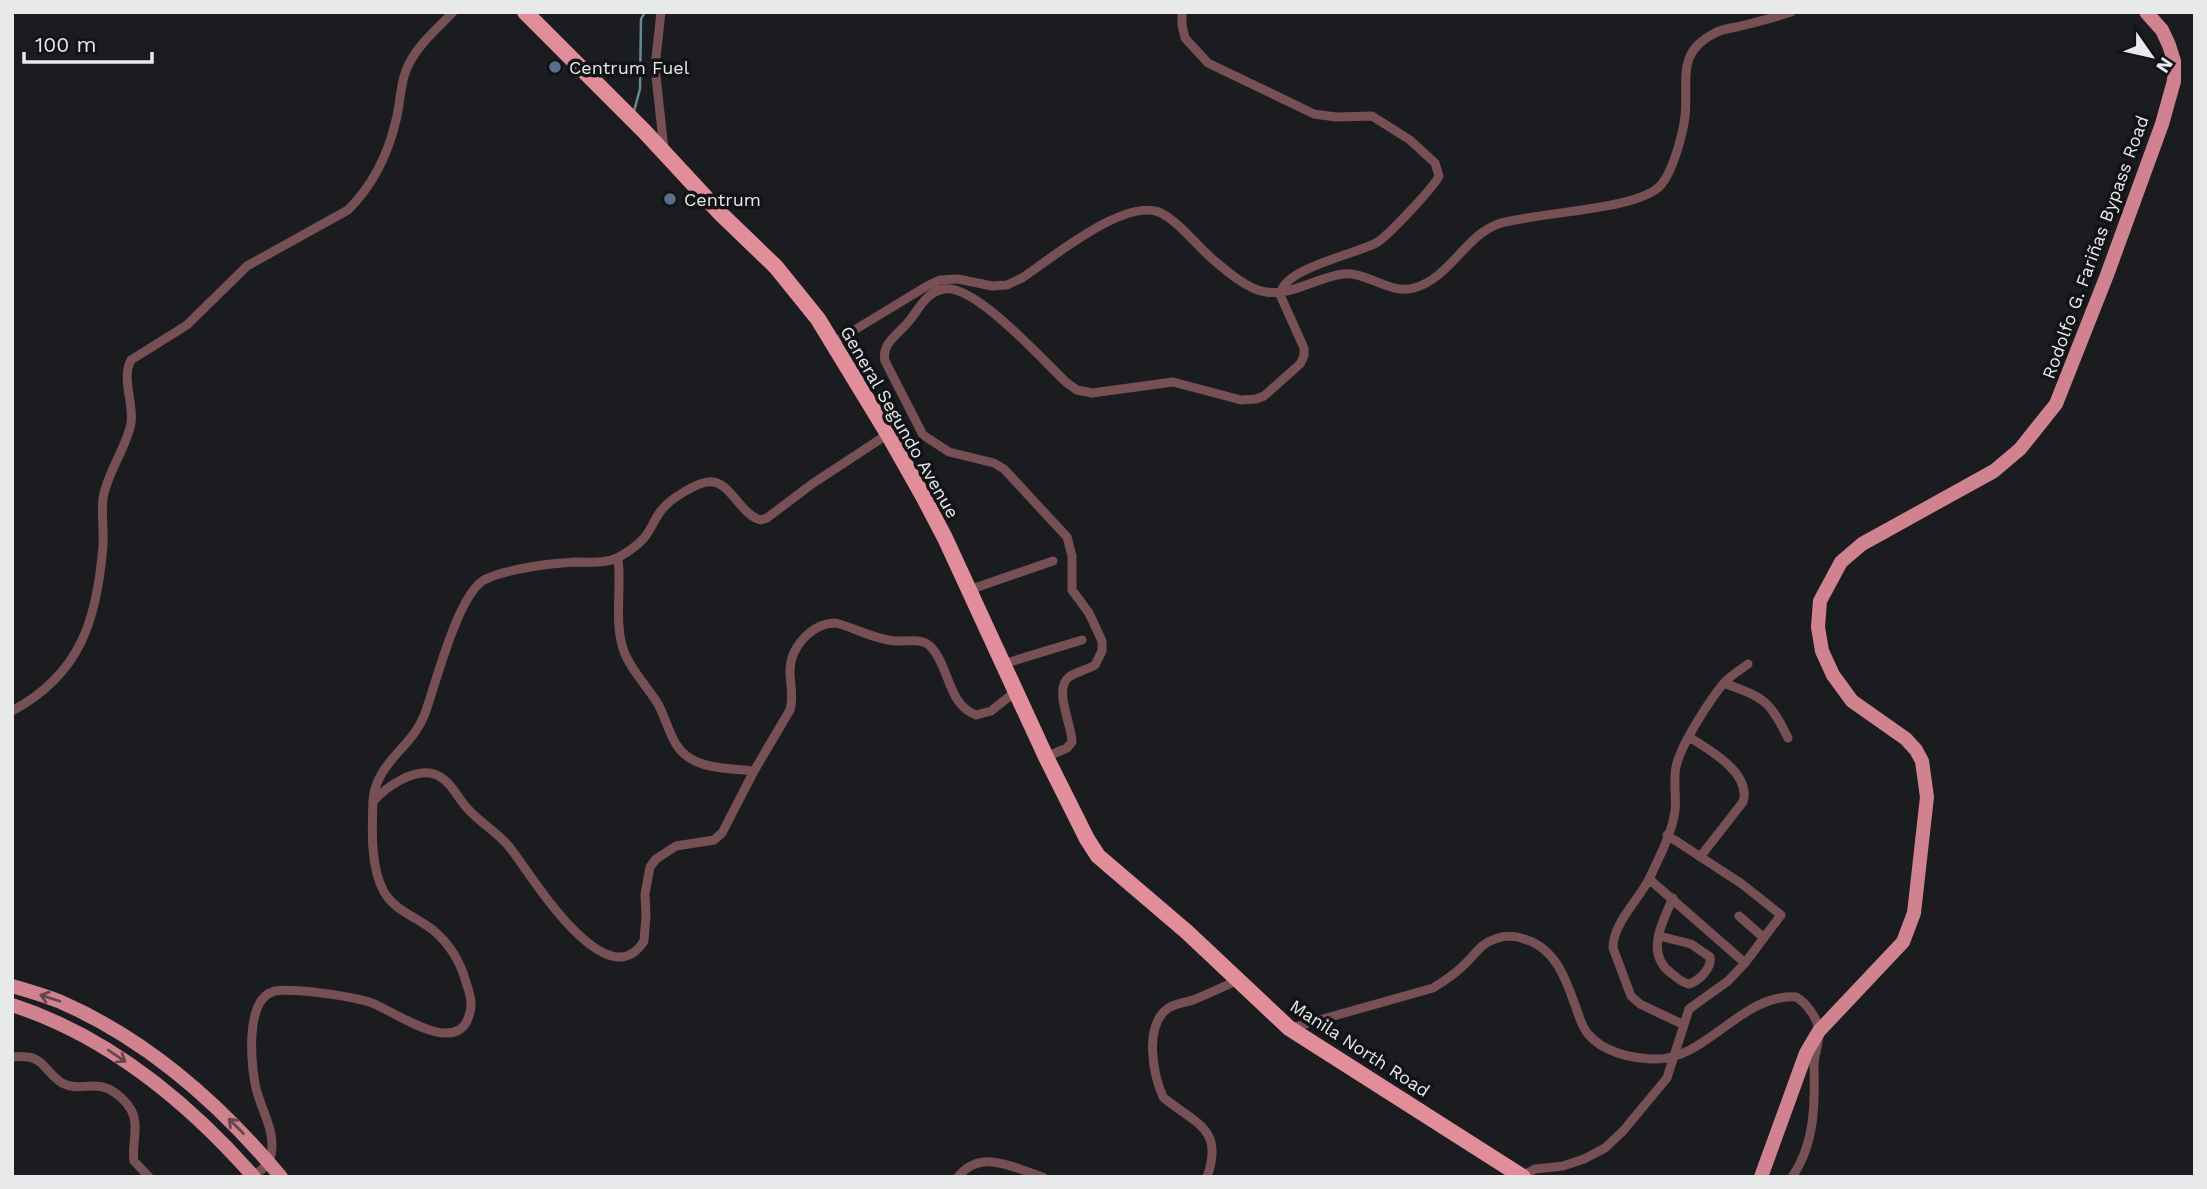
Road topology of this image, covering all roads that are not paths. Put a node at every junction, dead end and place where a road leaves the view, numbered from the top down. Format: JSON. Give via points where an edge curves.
{"nodes":[{"id":1,"x":453,"y":12,"type":"edge"},
{"id":2,"x":525,"y":12,"type":"edge"},
{"id":3,"x":661,"y":12,"type":"edge"},
{"id":4,"x":1182,"y":12,"type":"edge"},
{"id":5,"x":1791,"y":12,"type":"edge"},
{"id":6,"x":2146,"y":12,"type":"edge"},
{"id":7,"x":1773,"y":15,"type":"edge"},
{"id":8,"x":664,"y":152,"type":"junction"},
{"id":9,"x":1280,"y":291,"type":"junction"},
{"id":10,"x":833,"y":343,"type":"junction"},
{"id":11,"x":888,"y":433,"type":"junction"},
{"id":12,"x":618,"y":558,"type":"junction"},
{"id":13,"x":1053,"y":561,"type":"dead end"},
{"id":14,"x":969,"y":590,"type":"junction"},
{"id":15,"x":1082,"y":639,"type":"dead end"},
{"id":16,"x":1748,"y":663,"type":"dead end"},
{"id":17,"x":1003,"y":664,"type":"junction"},
{"id":18,"x":1724,"y":683,"type":"junction"},
{"id":19,"x":1016,"y":691,"type":"junction"},
{"id":20,"x":12,"y":711,"type":"edge"},
{"id":21,"x":1689,"y":737,"type":"junction"},
{"id":22,"x":1788,"y":738,"type":"dead end"},
{"id":23,"x":1046,"y":757,"type":"junction"},
{"id":24,"x":754,"y":771,"type":"junction"},
{"id":25,"x":373,"y":802,"type":"junction"},
{"id":26,"x":1667,"y":835,"type":"junction"},
{"id":27,"x":1700,"y":857,"type":"junction"},
{"id":28,"x":1650,"y":879,"type":"junction"},
{"id":29,"x":1673,"y":898,"type":"junction"},
{"id":30,"x":1157,"y":907,"type":"joint"},
{"id":31,"x":1740,"y":916,"type":"dead end"},
{"id":32,"x":1659,"y":936,"type":"junction"},
{"id":33,"x":1764,"y":938,"type":"junction"},
{"id":34,"x":1745,"y":963,"type":"junction"},
{"id":35,"x":1238,"y":980,"type":"junction"},
{"id":36,"x":12,"y":986,"type":"edge"},
{"id":37,"x":12,"y":1004,"type":"edge"},
{"id":38,"x":1682,"y":1024,"type":"junction"},
{"id":39,"x":1289,"y":1028,"type":"junction"},
{"id":40,"x":1819,"y":1031,"type":"junction"},
{"id":41,"x":1675,"y":1054,"type":"junction"},
{"id":42,"x":12,"y":1057,"type":"edge"},
{"id":43,"x":268,"y":1162,"type":"junction"},
{"id":44,"x":253,"y":1176,"type":"edge"},
{"id":45,"x":149,"y":1177,"type":"edge"},
{"id":46,"x":281,"y":1177,"type":"edge"},
{"id":47,"x":958,"y":1177,"type":"edge"},
{"id":48,"x":1043,"y":1177,"type":"edge"},
{"id":49,"x":1207,"y":1177,"type":"edge"},
{"id":50,"x":1522,"y":1177,"type":"edge"},
{"id":51,"x":1761,"y":1177,"type":"edge"},
{"id":52,"x":1791,"y":1177,"type":"edge"}],
"edges":[{"from":1,"to":20,"type":"street","via":[[408,64],[386,153],[359,199],[348,210],[247,266],[187,325],[131,360],[127,369],[130,431],[109,474],[103,499],[98,591],[87,630],[65,669],[47,688]]},
{"from":2,"to":8,"type":"highway","name":"General Segundo Avenue"},
{"from":3,"to":8,"type":"street","via":[[655,67]]},
{"from":4,"to":9,"type":"street","via":[[1185,38],[1209,63],[1314,114],[1372,116],[1410,141],[1438,169],[1436,182],[1379,241],[1305,271],[1288,280]]},
{"from":5,"to":7,"type":"street"},
{"from":6,"to":40,"type":"main road","name":"Rodolfo G. Fariñas Bypass Road","via":[[2169,44],[2174,80],[2162,124],[2056,404],[2020,449],[1994,471],[1862,544],[1841,562],[1820,601],[1822,651],[1833,675],[1852,701],[1916,750],[1927,797],[1914,913],[1903,942]]},
{"from":7,"to":9,"type":"street","via":[[1717,31],[1690,54],[1685,69],[1685,117],[1672,167],[1653,191],[1616,203],[1497,225],[1415,288],[1390,287],[1344,274]]},
{"from":8,"to":10,"type":"highway","name":"General Segundo Avenue","via":[[796,290]]},
{"from":9,"to":10,"type":"street","via":[[1252,287],[1204,253],[1170,219],[1143,210],[1102,225],[1012,283],[992,286],[951,279],[927,286]]},
{"from":9,"to":23,"type":"street","via":[[1304,356],[1286,378],[1256,399],[1241,400],[1173,382],[1093,393],[1077,390],[985,306],[951,289],[926,298],[883,352],[923,435],[949,452],[1004,469],[1061,529],[1070,545],[1072,590],[1098,629],[1103,647],[1095,664],[1065,681],[1063,698],[1072,742]]},
{"from":10,"to":11,"type":"highway","name":"General Segundo Avenue"},
{"from":11,"to":12,"type":"street","via":[[761,520],[750,516],[720,484],[688,490],[663,508],[647,535]]},
{"from":11,"to":14,"type":"highway","name":"General Segundo Avenue"},
{"from":12,"to":24,"type":"street","via":[[624,652],[660,708],[676,745],[688,758],[705,765]]},
{"from":12,"to":25,"type":"street","via":[[495,576],[472,590],[420,724],[379,776]]},
{"from":13,"to":14,"type":"street"},
{"from":14,"to":17,"type":"highway","name":"General Segundo Avenue"},
{"from":15,"to":17,"type":"street"},
{"from":16,"to":18,"type":"street"},
{"from":17,"to":19,"type":"highway","name":"General Segundo Avenue"},
{"from":18,"to":21,"type":"street"},
{"from":18,"to":22,"type":"street","via":[[1766,701]]},
{"from":19,"to":23,"type":"highway","name":"General Segundo Avenue"},
{"from":19,"to":24,"type":"street","via":[[990,711],[976,715],[960,702],[939,657],[927,644],[886,639],[828,623],[806,636],[796,649],[790,672],[790,710]]},
{"from":21,"to":26,"type":"street","via":[[1675,766],[1675,812]]},
{"from":21,"to":27,"type":"street","via":[[1730,764],[1745,794]]},
{"from":23,"to":30,"type":"highway","name":"General Segundo Avenue","via":[[1098,856]]},
{"from":24,"to":25,"type":"street","via":[[718,838],[676,846],[650,867],[644,941],[622,957],[605,956],[584,939],[508,845],[445,780],[417,774],[393,785]]},
{"from":25,"to":43,"type":"street","via":[[375,863],[383,890],[396,906],[448,945],[470,993],[469,1017],[454,1031],[435,1033],[368,1002],[276,991],[262,999],[252,1055],[255,1085],[270,1132]]},
{"from":26,"to":27,"type":"street"},
{"from":26,"to":28,"type":"street"},
{"from":27,"to":33,"type":"street","via":[[1782,914]]},
{"from":28,"to":29,"type":"street"},
{"from":28,"to":38,"type":"street","via":[[1617,931],[1612,948],[1631,996]]},
{"from":29,"to":32,"type":"street"},
{"from":29,"to":34,"type":"street"},
{"from":30,"to":35,"type":"highway","name":"Manila North Road"},
{"from":31,"to":33,"type":"street"},
{"from":32,"to":32,"type":"street","via":[[1661,964],[1684,983],[1697,982],[1710,957],[1691,944]]},
{"from":33,"to":34,"type":"street"},
{"from":34,"to":38,"type":"street","via":[[1728,981],[1692,1005]]},
{"from":35,"to":39,"type":"highway","name":"Manila North Road"},
{"from":35,"to":49,"type":"street","via":[[1170,1007],[1154,1033],[1154,1059],[1163,1097],[1200,1123],[1210,1139],[1213,1154]]},
{"from":43,"to":36,"type":"main road","one_way":true,"via":[[209,1101],[126,1037],[61,1002]]},
{"from":37,"to":44,"type":"main road","one_way":true,"via":[[46,1016],[111,1051],[225,1144]]},
{"from":38,"to":41,"type":"street"},
{"from":39,"to":41,"type":"street","via":[[1433,988],[1450,978],[1485,943],[1518,937],[1545,947],[1553,957],[1590,1037],[1622,1055],[1657,1059]]},
{"from":39,"to":50,"type":"highway","name":"Manila North Road"},
{"from":40,"to":41,"type":"street","via":[[1801,1000],[1768,1000]]},
{"from":40,"to":51,"type":"main road","name":"Rodolfo G. Fariñas Bypass Road","via":[[1806,1053]]},
{"from":40,"to":52,"type":"street","via":[[1811,1128]]},
{"from":41,"to":50,"type":"street","via":[[1664,1082],[1605,1148],[1573,1164],[1535,1169]]},
{"from":42,"to":45,"type":"street","via":[[40,1060],[68,1086],[111,1090],[133,1115],[134,1161]]},
{"from":43,"to":44,"type":"street"},
{"from":43,"to":46,"type":"main road"},
{"from":47,"to":48,"type":"street","via":[[971,1164],[986,1161]]}]}
